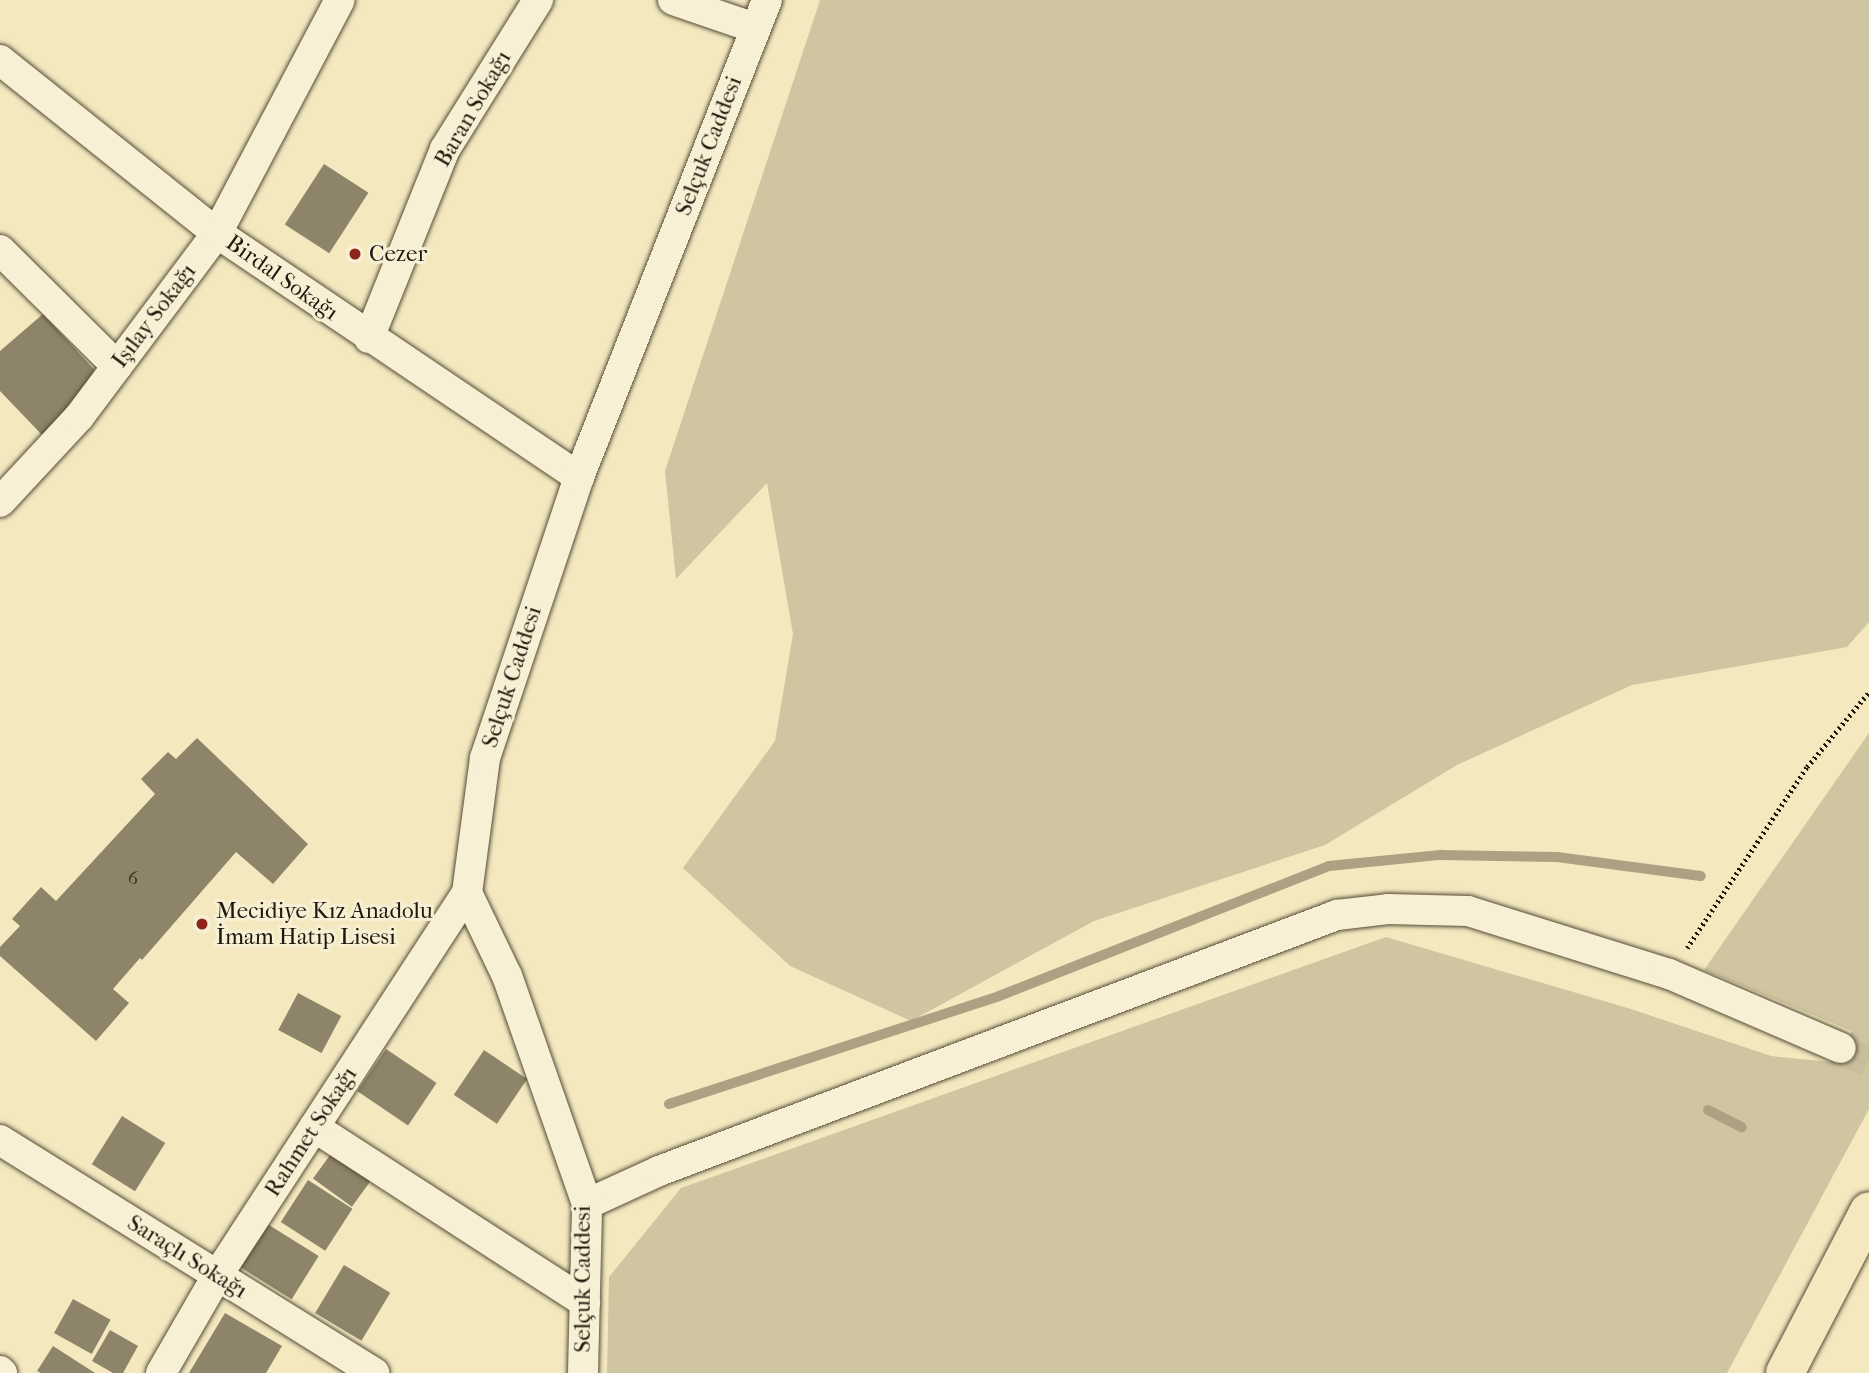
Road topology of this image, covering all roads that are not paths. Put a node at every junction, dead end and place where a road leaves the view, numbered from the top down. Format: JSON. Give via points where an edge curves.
{"nodes":[{"id":1,"x":340,"y":0,"type":"edge"},
{"id":2,"x":538,"y":0,"type":"edge"},
{"id":3,"x":673,"y":0,"type":"edge"},
{"id":4,"x":767,"y":0,"type":"edge"},
{"id":5,"x":755,"y":28,"type":"junction"},
{"id":6,"x":0,"y":60,"type":"edge"},
{"id":7,"x":217,"y":233,"type":"junction"},
{"id":8,"x":0,"y":250,"type":"edge"},
{"id":9,"x":369,"y":338,"type":"junction"},
{"id":10,"x":117,"y":366,"type":"junction"},
{"id":11,"x":579,"y":477,"type":"junction"},
{"id":12,"x":0,"y":502,"type":"edge"},
{"id":13,"x":467,"y":893,"type":"junction"},
{"id":14,"x":1841,"y":1048,"type":"tunnel mouth"},
{"id":15,"x":314,"y":1127,"type":"junction"},
{"id":16,"x":0,"y":1140,"type":"edge"},
{"id":17,"x":587,"y":1203,"type":"junction"},
{"id":18,"x":1869,"y":1211,"type":"edge"},
{"id":19,"x":217,"y":1276,"type":"junction"},
{"id":20,"x":584,"y":1302,"type":"junction"},
{"id":21,"x":161,"y":1373,"type":"edge"},
{"id":22,"x":375,"y":1373,"type":"edge"},
{"id":23,"x":583,"y":1373,"type":"edge"},
{"id":24,"x":1785,"y":1373,"type":"edge"}],
"edges":[{"from":1,"to":7,"type":"street","name":"Işılay Sokağı"},
{"from":2,"to":9,"type":"street","name":"Baran Sokağı","via":[[445,149]]},
{"from":3,"to":5,"type":"street"},
{"from":4,"to":5,"type":"street","name":"Selçuk Caddesi"},
{"from":5,"to":11,"type":"street","name":"Selçuk Caddesi"},
{"from":6,"to":7,"type":"street","name":"Birdal Sokağı"},
{"from":7,"to":9,"type":"street","name":"Birdal Sokağı"},
{"from":7,"to":10,"type":"street","name":"Işılay Sokağı"},
{"from":8,"to":10,"type":"street"},
{"from":9,"to":11,"type":"street","name":"Birdal Sokağı"},
{"from":10,"to":12,"type":"street","name":"Işılay Sokağı","via":[[79,417]]},
{"from":11,"to":13,"type":"street","name":"Selçuk Caddesi","via":[[485,758]]},
{"from":13,"to":15,"type":"street","name":"Rahmet Sokağı"},
{"from":13,"to":17,"type":"street","name":"Selçuk Caddesi","via":[[507,976]]},
{"from":14,"to":17,"type":"street","via":[[1669,974],[1468,911],[1388,909],[1337,915],[659,1171]]},
{"from":15,"to":19,"type":"street","name":"Rahmet Sokağı"},
{"from":15,"to":20,"type":"street"},
{"from":16,"to":19,"type":"street","name":"Saraçlı Sokağı"},
{"from":17,"to":20,"type":"street","name":"Selçuk Caddesi"},
{"from":18,"to":24,"type":"highway"},
{"from":19,"to":21,"type":"street","name":"Rahmet Sokağı"},
{"from":19,"to":22,"type":"street","name":"Saraçlı Sokağı"},
{"from":20,"to":23,"type":"street","name":"Selçuk Caddesi"}]}
